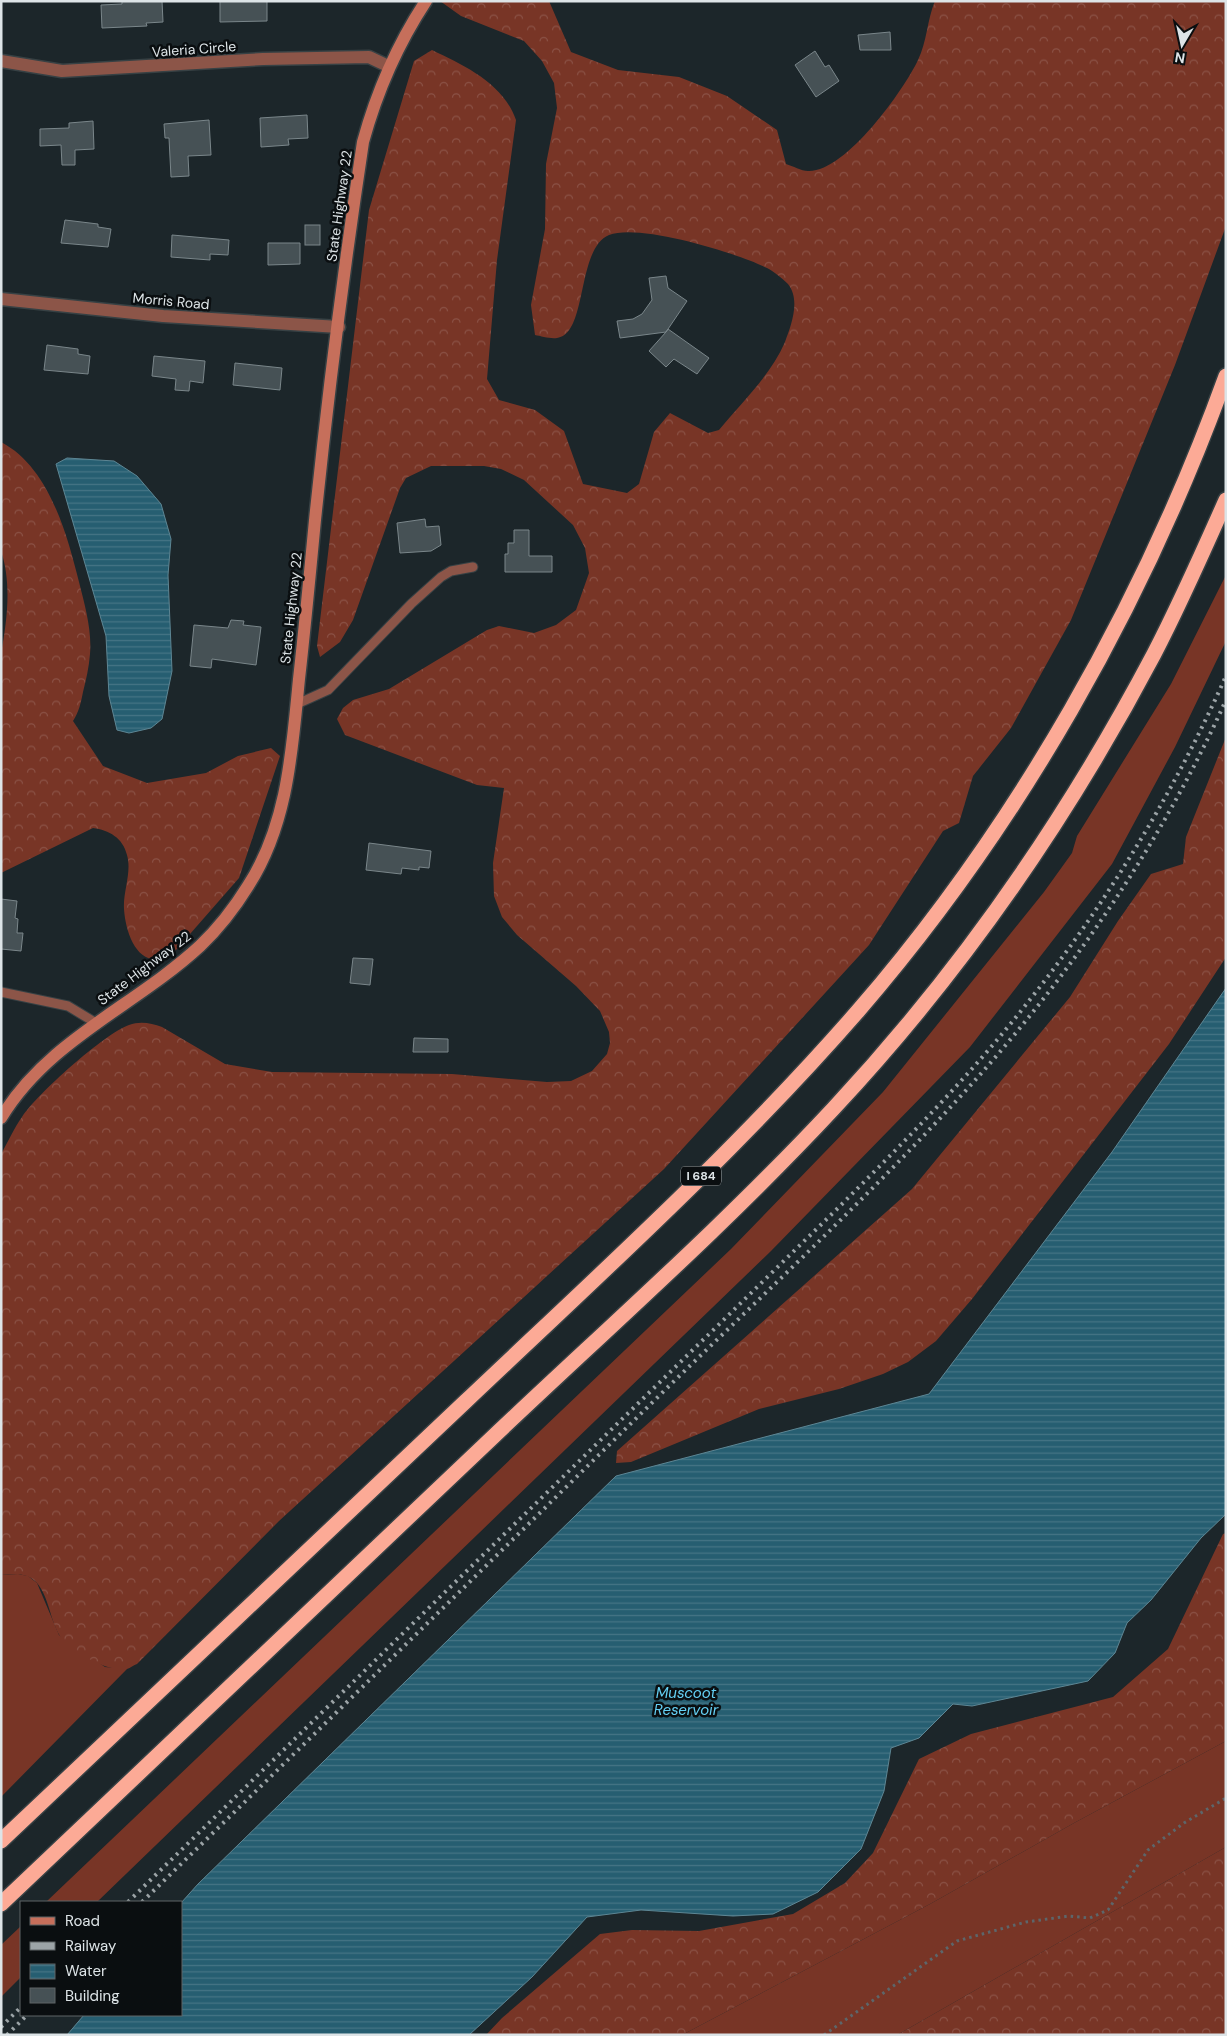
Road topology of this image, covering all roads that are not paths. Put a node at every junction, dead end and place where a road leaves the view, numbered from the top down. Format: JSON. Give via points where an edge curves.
{"nodes":[{"id":1,"x":426,"y":1,"type":"edge"},
{"id":2,"x":1,"y":61,"type":"edge"},
{"id":3,"x":388,"y":66,"type":"junction"},
{"id":4,"x":1,"y":299,"type":"edge"},
{"id":5,"x":339,"y":327,"type":"junction"},
{"id":6,"x":1226,"y":376,"type":"edge"},
{"id":7,"x":1226,"y":500,"type":"edge"},
{"id":8,"x":473,"y":567,"type":"dead end"},
{"id":9,"x":297,"y":704,"type":"junction"},
{"id":10,"x":1,"y":992,"type":"edge"},
{"id":11,"x":96,"y":1023,"type":"junction"},
{"id":12,"x":1,"y":1118,"type":"edge"},
{"id":13,"x":1,"y":1841,"type":"edge"},
{"id":14,"x":1,"y":1904,"type":"edge"}],
"edges":[{"from":1,"to":3,"type":"main road","name":"State Highway 22"},
{"from":2,"to":3,"type":"street","name":"Valeria Circle","via":[[62,71],[263,59],[369,57]]},
{"from":3,"to":5,"type":"main road","name":"State Highway 22","via":[[363,142]]},
{"from":4,"to":5,"type":"street","name":"Morris Road","via":[[162,316]]},
{"from":5,"to":9,"type":"main road","name":"State Highway 22"},
{"from":6,"to":13,"type":"highway","number":"I 684","via":[[1191,466],[1153,550],[1070,709],[972,862],[862,1006],[789,1088],[672,1206]]},
{"from":7,"to":14,"type":"highway","via":[[1155,652],[1063,810],[955,963],[848,1092],[704,1238]]},
{"from":8,"to":9,"type":"lane","via":[[451,571],[441,577],[328,690]]},
{"from":9,"to":11,"type":"main road","name":"State Highway 22","via":[[283,804],[263,860],[249,885],[200,946]]},
{"from":10,"to":11,"type":"lane","via":[[68,1006]]},
{"from":11,"to":12,"type":"main road","name":"State Highway 22","via":[[40,1069]]}]}
